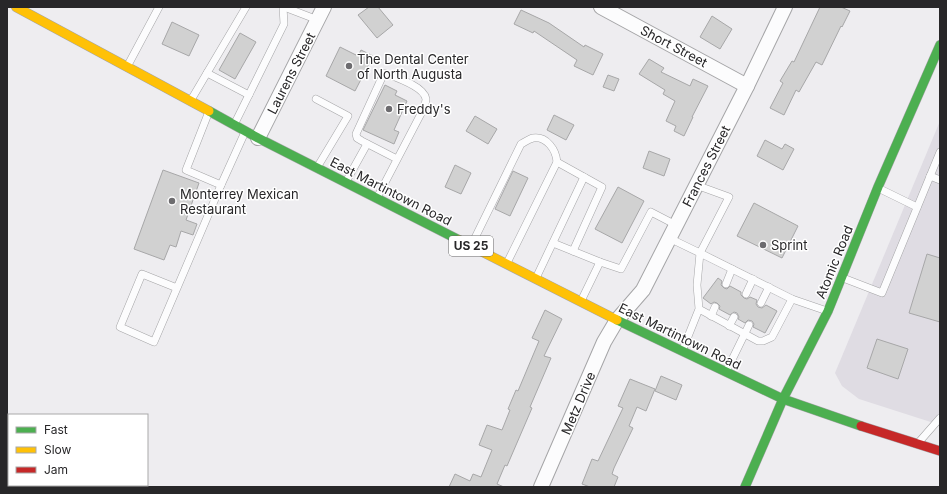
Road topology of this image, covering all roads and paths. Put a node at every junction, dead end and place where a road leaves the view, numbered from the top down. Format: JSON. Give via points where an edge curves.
{"nodes":[{"id":1,"x":16,"y":7,"type":"edge"},
{"id":2,"x":159,"y":7,"type":"edge"},
{"id":3,"x":246,"y":7,"type":"edge"},
{"id":4,"x":283,"y":7,"type":"edge"},
{"id":5,"x":324,"y":7,"type":"edge"},
{"id":6,"x":601,"y":7,"type":"edge"},
{"id":7,"x":785,"y":7,"type":"edge"},
{"id":8,"x":318,"y":20,"type":"junction"},
{"id":9,"x":940,"y":44,"type":"edge"},
{"id":10,"x":127,"y":67,"type":"junction"},
{"id":11,"x":207,"y":73,"type":"junction"},
{"id":12,"x":747,"y":86,"type":"junction"},
{"id":13,"x":249,"y":95,"type":"junction"},
{"id":14,"x":316,"y":99,"type":"dead end"},
{"id":15,"x":190,"y":101,"type":"junction"},
{"id":16,"x":209,"y":112,"type":"junction"},
{"id":17,"x":234,"y":125,"type":"junction"},
{"id":18,"x":245,"y":131,"type":"junction"},
{"id":19,"x":258,"y":138,"type":"junction"},
{"id":20,"x":367,"y":144,"type":"junction"},
{"id":21,"x":940,"y":152,"type":"edge"},
{"id":22,"x":397,"y":159,"type":"junction"},
{"id":23,"x":557,"y":162,"type":"junction"},
{"id":24,"x":317,"y":168,"type":"junction"},
{"id":25,"x":930,"y":176,"type":"junction"},
{"id":26,"x":584,"y":177,"type":"junction"},
{"id":27,"x":940,"y":180,"type":"edge"},
{"id":28,"x":346,"y":182,"type":"junction"},
{"id":29,"x":221,"y":185,"type":"junction"},
{"id":30,"x":696,"y":185,"type":"junction"},
{"id":31,"x":878,"y":187,"type":"junction"},
{"id":32,"x":377,"y":198,"type":"junction"},
{"id":33,"x":917,"y":207,"type":"junction"},
{"id":34,"x":673,"y":232,"type":"junction"},
{"id":35,"x":553,"y":243,"type":"junction"},
{"id":36,"x":471,"y":246,"type":"junction"},
{"id":37,"x":573,"y":251,"type":"junction"},
{"id":38,"x":700,"y":253,"type":"junction"},
{"id":39,"x":600,"y":262,"type":"junction"},
{"id":40,"x":506,"y":264,"type":"junction"},
{"id":41,"x":732,"y":269,"type":"junction"},
{"id":42,"x":842,"y":277,"type":"junction"},
{"id":43,"x":536,"y":279,"type":"junction"},
{"id":44,"x":753,"y":279,"type":"junction"},
{"id":45,"x":726,"y":284,"type":"dead end"},
{"id":46,"x":177,"y":288,"type":"junction"},
{"id":47,"x":769,"y":288,"type":"junction"},
{"id":48,"x":746,"y":294,"type":"dead end"},
{"id":49,"x":792,"y":299,"type":"junction"},
{"id":50,"x":581,"y":302,"type":"junction"},
{"id":51,"x":761,"y":303,"type":"dead end"},
{"id":52,"x":715,"y":307,"type":"dead end"},
{"id":53,"x":698,"y":309,"type":"junction"},
{"id":54,"x":828,"y":311,"type":"junction"},
{"id":55,"x":711,"y":316,"type":"junction"},
{"id":56,"x":734,"y":317,"type":"dead end"},
{"id":57,"x":618,"y":320,"type":"junction"},
{"id":58,"x":750,"y":325,"type":"dead end"},
{"id":59,"x":729,"y":326,"type":"junction"},
{"id":60,"x":745,"y":334,"type":"junction"},
{"id":61,"x":682,"y":351,"type":"junction"},
{"id":62,"x":726,"y":372,"type":"junction"},
{"id":63,"x":783,"y":399,"type":"junction"},
{"id":64,"x":940,"y":418,"type":"edge"},
{"id":65,"x":916,"y":444,"type":"junction"},
{"id":66,"x":940,"y":452,"type":"edge"},
{"id":67,"x":541,"y":487,"type":"edge"},
{"id":68,"x":745,"y":487,"type":"edge"}],
"edges":[{"from":1,"to":10,"type":"main road","name":"East Martintown Road","number":"US 25"},
{"from":2,"to":10,"type":"lane"},
{"from":3,"to":11,"type":"lane"},
{"from":4,"to":8,"type":"lane"},
{"from":4,"to":13,"type":"lane","via":[[284,24]]},
{"from":5,"to":8,"type":"street","name":"Laurens Street"},
{"from":6,"to":12,"type":"street","name":"Short Street"},
{"from":7,"to":12,"type":"street","name":"Frances Street"},
{"from":8,"to":19,"type":"street","name":"Laurens Street"},
{"from":9,"to":31,"type":"main road","name":"Atomic Road"},
{"from":10,"to":15,"type":"main road","name":"East Martintown Road","number":"US 25"},
{"from":11,"to":13,"type":"lane"},
{"from":11,"to":15,"type":"lane"},
{"from":12,"to":30,"type":"street","name":"Frances Street"},
{"from":13,"to":17,"type":"lane"},
{"from":14,"to":24,"type":"lane","via":[[348,116]]},
{"from":15,"to":16,"type":"main road","name":"East Martintown Road","number":"US 25"},
{"from":16,"to":17,"type":"main road","name":"East Martintown Road","number":"US 25"},
{"from":16,"to":29,"type":"lane","via":[[186,170]]},
{"from":17,"to":18,"type":"main road","name":"East Martintown Road","number":"US 25"},
{"from":18,"to":19,"type":"main road","name":"East Martintown Road","number":"US 25"},
{"from":18,"to":29,"type":"lane"},
{"from":19,"to":24,"type":"main road","name":"East Martintown Road","number":"US 25"},
{"from":20,"to":22,"type":"lane"},
{"from":20,"to":22,"type":"lane","via":[[357,138],[356,131],[384,72],[416,87],[426,99],[425,106]]},
{"from":20,"to":28,"type":"lane"},
{"from":21,"to":25,"type":"lane"},
{"from":22,"to":32,"type":"lane"},
{"from":23,"to":26,"type":"lane"},
{"from":23,"to":36,"type":"lane","via":[[550,144],[541,139],[532,138],[521,144]]},
{"from":23,"to":40,"type":"lane"},
{"from":24,"to":28,"type":"main road","name":"East Martintown Road","number":"US 25"},
{"from":25,"to":27,"type":"lane"},
{"from":25,"to":33,"type":"lane"},
{"from":26,"to":35,"type":"lane"},
{"from":26,"to":37,"type":"lane","via":[[602,187]]},
{"from":28,"to":32,"type":"main road","name":"East Martintown Road","number":"US 25"},
{"from":29,"to":46,"type":"lane"},
{"from":30,"to":34,"type":"street","name":"Frances Street"},
{"from":30,"to":38,"type":"lane","via":[[729,198]]},
{"from":31,"to":33,"type":"lane"},
{"from":31,"to":42,"type":"main road","name":"Atomic Road"},
{"from":32,"to":36,"type":"main road","name":"East Martintown Road","number":"US 25"},
{"from":33,"to":42,"type":"lane","via":[[882,293]]},
{"from":34,"to":38,"type":"lane"},
{"from":34,"to":39,"type":"lane","via":[[651,212],[621,269]]},
{"from":34,"to":57,"type":"street","name":"Frances Street","via":[[643,290]]},
{"from":35,"to":37,"type":"lane"},
{"from":35,"to":43,"type":"lane"},
{"from":36,"to":40,"type":"main road","name":"East Martintown Road","number":"US 25"},
{"from":37,"to":39,"type":"lane"},
{"from":38,"to":41,"type":"lane"},
{"from":38,"to":53,"type":"lane"},
{"from":39,"to":50,"type":"lane"},
{"from":40,"to":43,"type":"main road","name":"East Martintown Road","number":"US 25"},
{"from":41,"to":44,"type":"lane"},
{"from":41,"to":45,"type":"lane"},
{"from":42,"to":54,"type":"main road","name":"Atomic Road"},
{"from":43,"to":50,"type":"main road","name":"East Martintown Road","number":"US 25"},
{"from":44,"to":47,"type":"lane"},
{"from":44,"to":48,"type":"lane"},
{"from":46,"to":46,"type":"lane","via":[[154,342],[120,327],[142,274]]},
{"from":47,"to":49,"type":"lane"},
{"from":47,"to":51,"type":"lane"},
{"from":49,"to":54,"type":"lane"},
{"from":49,"to":60,"type":"lane","via":[[772,337],[758,341]]},
{"from":50,"to":57,"type":"main road","name":"East Martintown Road","number":"US 25"},
{"from":52,"to":55,"type":"lane"},
{"from":53,"to":55,"type":"lane"},
{"from":53,"to":61,"type":"lane"},
{"from":54,"to":63,"type":"main road","name":"Atomic Road"},
{"from":55,"to":59,"type":"lane"},
{"from":56,"to":59,"type":"lane"},
{"from":57,"to":61,"type":"main road","name":"East Martintown Road","number":"US 25"},
{"from":57,"to":67,"type":"street","name":"Metz Drive","via":[[604,342]]},
{"from":58,"to":60,"type":"lane"},
{"from":59,"to":60,"type":"lane"},
{"from":60,"to":62,"type":"lane"},
{"from":61,"to":62,"type":"main road","name":"East Martintown Road","number":"US 25"},
{"from":62,"to":63,"type":"main road","name":"East Martintown Road","number":"US 25"},
{"from":63,"to":65,"type":"main road","name":"East Martintown Road","number":"US 25"},
{"from":63,"to":68,"type":"main road","name":"Atomic Road"},
{"from":64,"to":65,"type":"lane"},
{"from":65,"to":66,"type":"main road","name":"East Martintown Road","number":"US 25"}]}
